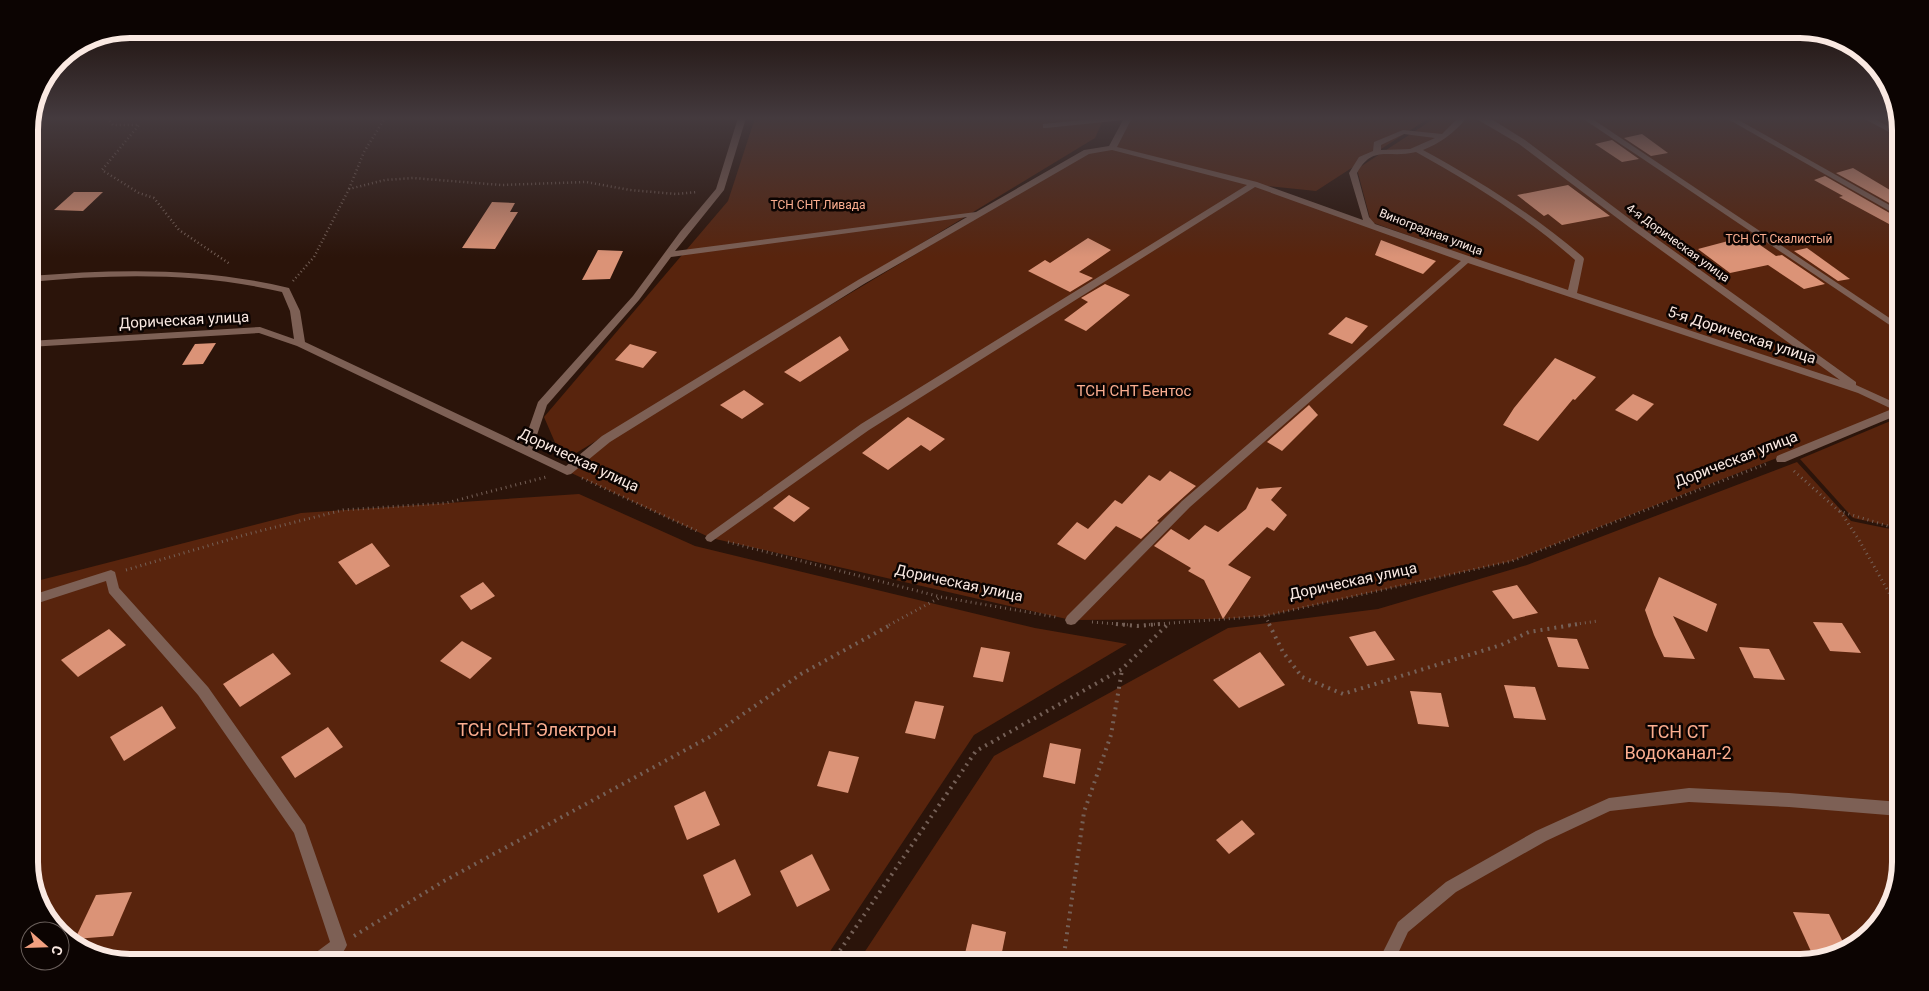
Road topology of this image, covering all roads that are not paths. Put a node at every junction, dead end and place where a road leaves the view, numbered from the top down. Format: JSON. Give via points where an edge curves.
{"nodes":[{"id":1,"x":728,"y":164,"type":"edge"},
{"id":2,"x":1066,"y":164,"type":"edge"},
{"id":3,"x":1176,"y":164,"type":"edge"},
{"id":4,"x":1358,"y":164,"type":"edge"},
{"id":5,"x":1444,"y":164,"type":"edge"},
{"id":6,"x":1551,"y":164,"type":"edge"},
{"id":7,"x":1655,"y":164,"type":"edge"},
{"id":8,"x":1812,"y":164,"type":"edge"},
{"id":9,"x":1254,"y":184,"type":"junction"},
{"id":10,"x":1891,"y":209,"type":"edge"},
{"id":11,"x":981,"y":213,"type":"junction"},
{"id":12,"x":1372,"y":226,"type":"junction"},
{"id":13,"x":667,"y":255,"type":"junction"},
{"id":14,"x":1467,"y":260,"type":"junction"},
{"id":15,"x":38,"y":278,"type":"edge"},
{"id":16,"x":1572,"y":294,"type":"junction"},
{"id":17,"x":1891,"y":323,"type":"edge"},
{"id":18,"x":38,"y":343,"type":"edge"},
{"id":19,"x":300,"y":344,"type":"junction"},
{"id":20,"x":1862,"y":391,"type":"junction"},
{"id":21,"x":1891,"y":405,"type":"edge"},
{"id":22,"x":1891,"y":413,"type":"edge"},
{"id":23,"x":526,"y":451,"type":"junction"},
{"id":24,"x":1781,"y":459,"type":"road end"},
{"id":25,"x":711,"y":538,"type":"road end"},
{"id":26,"x":38,"y":598,"type":"edge"},
{"id":27,"x":1071,"y":620,"type":"road end"},
{"id":28,"x":1892,"y":808,"type":"edge"},
{"id":29,"x":327,"y":954,"type":"edge"},
{"id":30,"x":1390,"y":954,"type":"edge"}],
"edges":[{"from":1,"to":13,"type":"lane","via":[[720,190]]},
{"from":2,"to":11,"type":"lane"},
{"from":3,"to":9,"type":"lane"},
{"from":4,"to":12,"type":"lane","name":"Виноградная улица","via":[[1353,173],[1365,217]]},
{"from":5,"to":16,"type":"lane","via":[[1476,182],[1580,259]]},
{"from":6,"to":20,"type":"lane","name":"4-я Дорическая улица"},
{"from":7,"to":17,"type":"lane"},
{"from":8,"to":10,"type":"lane"},
{"from":9,"to":12,"type":"lane"},
{"from":9,"to":25,"type":"lane","via":[[865,426]]},
{"from":11,"to":13,"type":"lane"},
{"from":11,"to":23,"type":"lane","name":"Дорическая улица","via":[[853,287],[606,439],[567,471]]},
{"from":12,"to":14,"type":"lane","name":"Виноградная улица"},
{"from":13,"to":23,"type":"lane","via":[[636,298],[542,404]]},
{"from":14,"to":16,"type":"lane","name":"Виноградная улица"},
{"from":14,"to":27,"type":"lane","via":[[1186,504]]},
{"from":15,"to":19,"type":"lane","via":[[155,272],[260,283],[286,290],[295,311]]},
{"from":16,"to":20,"type":"lane","name":"5-я Дорическая улица"},
{"from":18,"to":19,"type":"lane","name":"Дорическая улица","via":[[260,330]]},
{"from":19,"to":23,"type":"lane","name":"Дорическая улица"},
{"from":20,"to":21,"type":"lane","name":"5-я Дорическая улица"},
{"from":22,"to":24,"type":"lane","name":"Дорическая улица"},
{"from":26,"to":29,"type":"lane","via":[[110,575],[113,590],[203,691],[300,830],[338,945]]},
{"from":28,"to":30,"type":"lane","via":[[1689,795],[1609,805],[1541,836],[1451,887],[1403,927]]}]}
